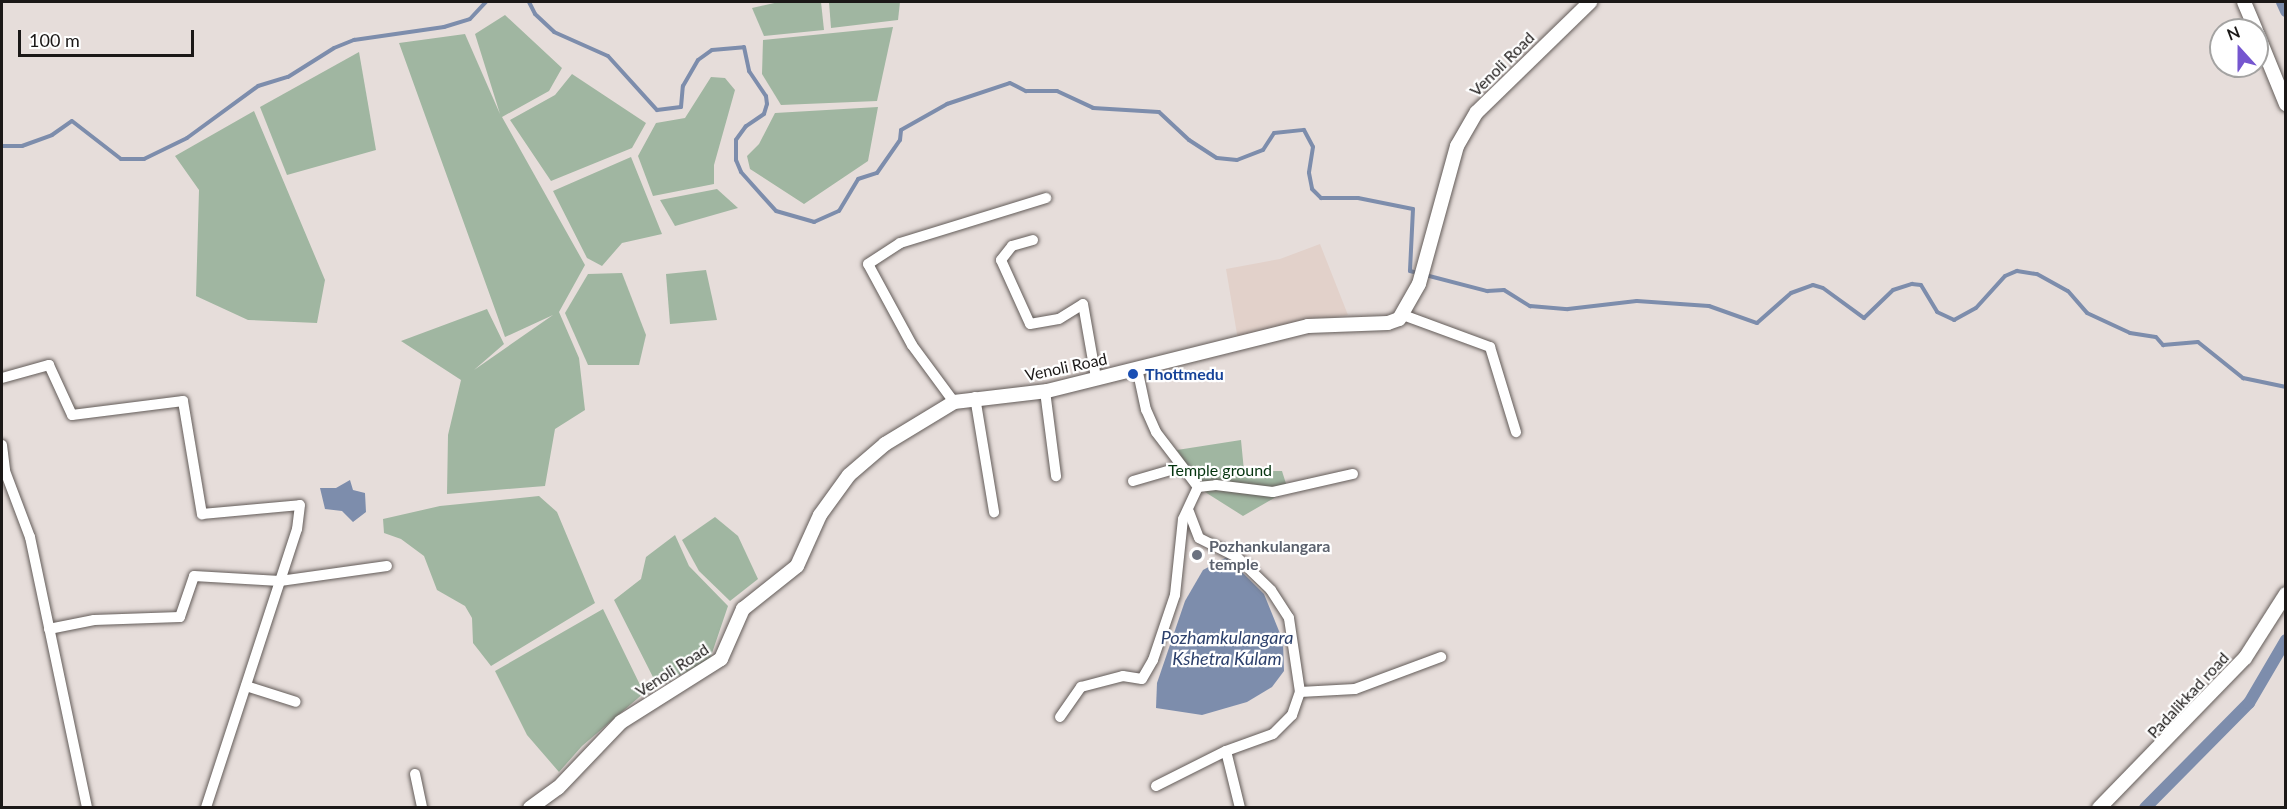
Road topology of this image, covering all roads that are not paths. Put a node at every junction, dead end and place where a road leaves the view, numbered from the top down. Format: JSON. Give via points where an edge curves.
{"nodes":[{"id":1,"x":1590,"y":2,"type":"edge"},
{"id":2,"x":2244,"y":2,"type":"edge"},
{"id":3,"x":2251,"y":18,"type":"edge"},
{"id":4,"x":2269,"y":63,"type":"edge"},
{"id":5,"x":2286,"y":104,"type":"edge"},
{"id":6,"x":1046,"y":198,"type":"dead end"},
{"id":7,"x":1033,"y":240,"type":"dead end"},
{"id":8,"x":1403,"y":315,"type":"junction"},
{"id":9,"x":1137,"y":368,"type":"junction"},
{"id":10,"x":2,"y":378,"type":"edge"},
{"id":11,"x":1096,"y":378,"type":"junction"},
{"id":12,"x":1045,"y":391,"type":"junction"},
{"id":13,"x":975,"y":397,"type":"junction"},
{"id":14,"x":954,"y":402,"type":"junction"},
{"id":15,"x":1516,"y":432,"type":"dead end"},
{"id":16,"x":2,"y":445,"type":"edge"},
{"id":17,"x":1181,"y":467,"type":"junction"},
{"id":18,"x":3,"y":471,"type":"edge"},
{"id":19,"x":1353,"y":474,"type":"dead end"},
{"id":20,"x":1056,"y":476,"type":"dead end"},
{"id":21,"x":1133,"y":481,"type":"dead end"},
{"id":22,"x":1198,"y":487,"type":"junction"},
{"id":23,"x":994,"y":512,"type":"dead end"},
{"id":24,"x":1189,"y":512,"type":"junction"},
{"id":25,"x":1199,"y":538,"type":"junction"},
{"id":26,"x":1182,"y":539,"type":"junction"},
{"id":27,"x":387,"y":566,"type":"dead end"},
{"id":28,"x":280,"y":581,"type":"junction"},
{"id":29,"x":2286,"y":594,"type":"edge"},
{"id":30,"x":49,"y":629,"type":"junction"},
{"id":31,"x":1441,"y":657,"type":"dead end"},
{"id":32,"x":246,"y":686,"type":"junction"},
{"id":33,"x":1300,"y":692,"type":"junction"},
{"id":34,"x":296,"y":702,"type":"dead end"},
{"id":35,"x":1060,"y":717,"type":"dead end"},
{"id":36,"x":1226,"y":751,"type":"junction"},
{"id":37,"x":415,"y":774,"type":"dead end"},
{"id":38,"x":1156,"y":786,"type":"dead end"},
{"id":39,"x":87,"y":807,"type":"edge"},
{"id":40,"x":206,"y":807,"type":"edge"},
{"id":41,"x":422,"y":807,"type":"edge"},
{"id":42,"x":530,"y":807,"type":"edge"},
{"id":43,"x":1240,"y":807,"type":"edge"},
{"id":44,"x":2100,"y":807,"type":"edge"}],
"edges":[{"from":1,"to":8,"type":"street","name":"Venoli Road","via":[[1477,112],[1457,146],[1419,284]]},
{"from":2,"to":3,"type":"street"},
{"from":4,"to":5,"type":"street"},
{"from":6,"to":14,"type":"street","via":[[900,243],[868,264],[912,345]]},
{"from":7,"to":11,"type":"street","via":[[1012,246],[1001,260],[1030,324],[1059,319],[1083,304]]},
{"from":8,"to":9,"type":"street","name":"Venoli Road","via":[[1388,323],[1308,326]]},
{"from":8,"to":15,"type":"street","via":[[1490,347]]},
{"from":9,"to":11,"type":"street","name":"Venoli Road"},
{"from":9,"to":17,"type":"street","via":[[1149,417]]},
{"from":10,"to":28,"type":"street","via":[[50,365],[72,415],[183,401],[202,514],[300,505],[297,529]]},
{"from":11,"to":12,"type":"street","name":"Venoli Road"},
{"from":12,"to":13,"type":"street","name":"Venoli Road"},
{"from":12,"to":20,"type":"street"},
{"from":13,"to":14,"type":"street","name":"Venoli Road"},
{"from":13,"to":23,"type":"street"},
{"from":14,"to":42,"type":"street","name":"Venoli Road","via":[[885,444],[849,475],[820,515],[797,566],[743,609],[721,659],[621,722],[558,788]]},
{"from":16,"to":18,"type":"street"},
{"from":17,"to":21,"type":"street"},
{"from":17,"to":22,"type":"street"},
{"from":18,"to":30,"type":"street","via":[[30,537]]},
{"from":19,"to":22,"type":"street","via":[[1273,492],[1216,485]]},
{"from":22,"to":24,"type":"street"},
{"from":24,"to":25,"type":"street"},
{"from":24,"to":26,"type":"street","via":[[1183,519]]},
{"from":25,"to":26,"type":"street"},
{"from":25,"to":33,"type":"street","via":[[1237,557],[1271,590],[1283,608],[1289,618],[1298,662]]},
{"from":26,"to":35,"type":"street","via":[[1175,595],[1153,660],[1142,679],[1123,676],[1081,687]]},
{"from":27,"to":28,"type":"street"},
{"from":28,"to":30,"type":"street","via":[[194,576],[180,617],[94,620]]},
{"from":28,"to":32,"type":"street"},
{"from":29,"to":44,"type":"street","name":"Padalikkad road","via":[[2245,658]]},
{"from":30,"to":39,"type":"street"},
{"from":31,"to":33,"type":"street","via":[[1355,689]]},
{"from":32,"to":34,"type":"street"},
{"from":32,"to":40,"type":"street"},
{"from":33,"to":36,"type":"street","via":[[1285,725]]},
{"from":36,"to":38,"type":"street"},
{"from":36,"to":43,"type":"street"},
{"from":37,"to":41,"type":"street"}]}
